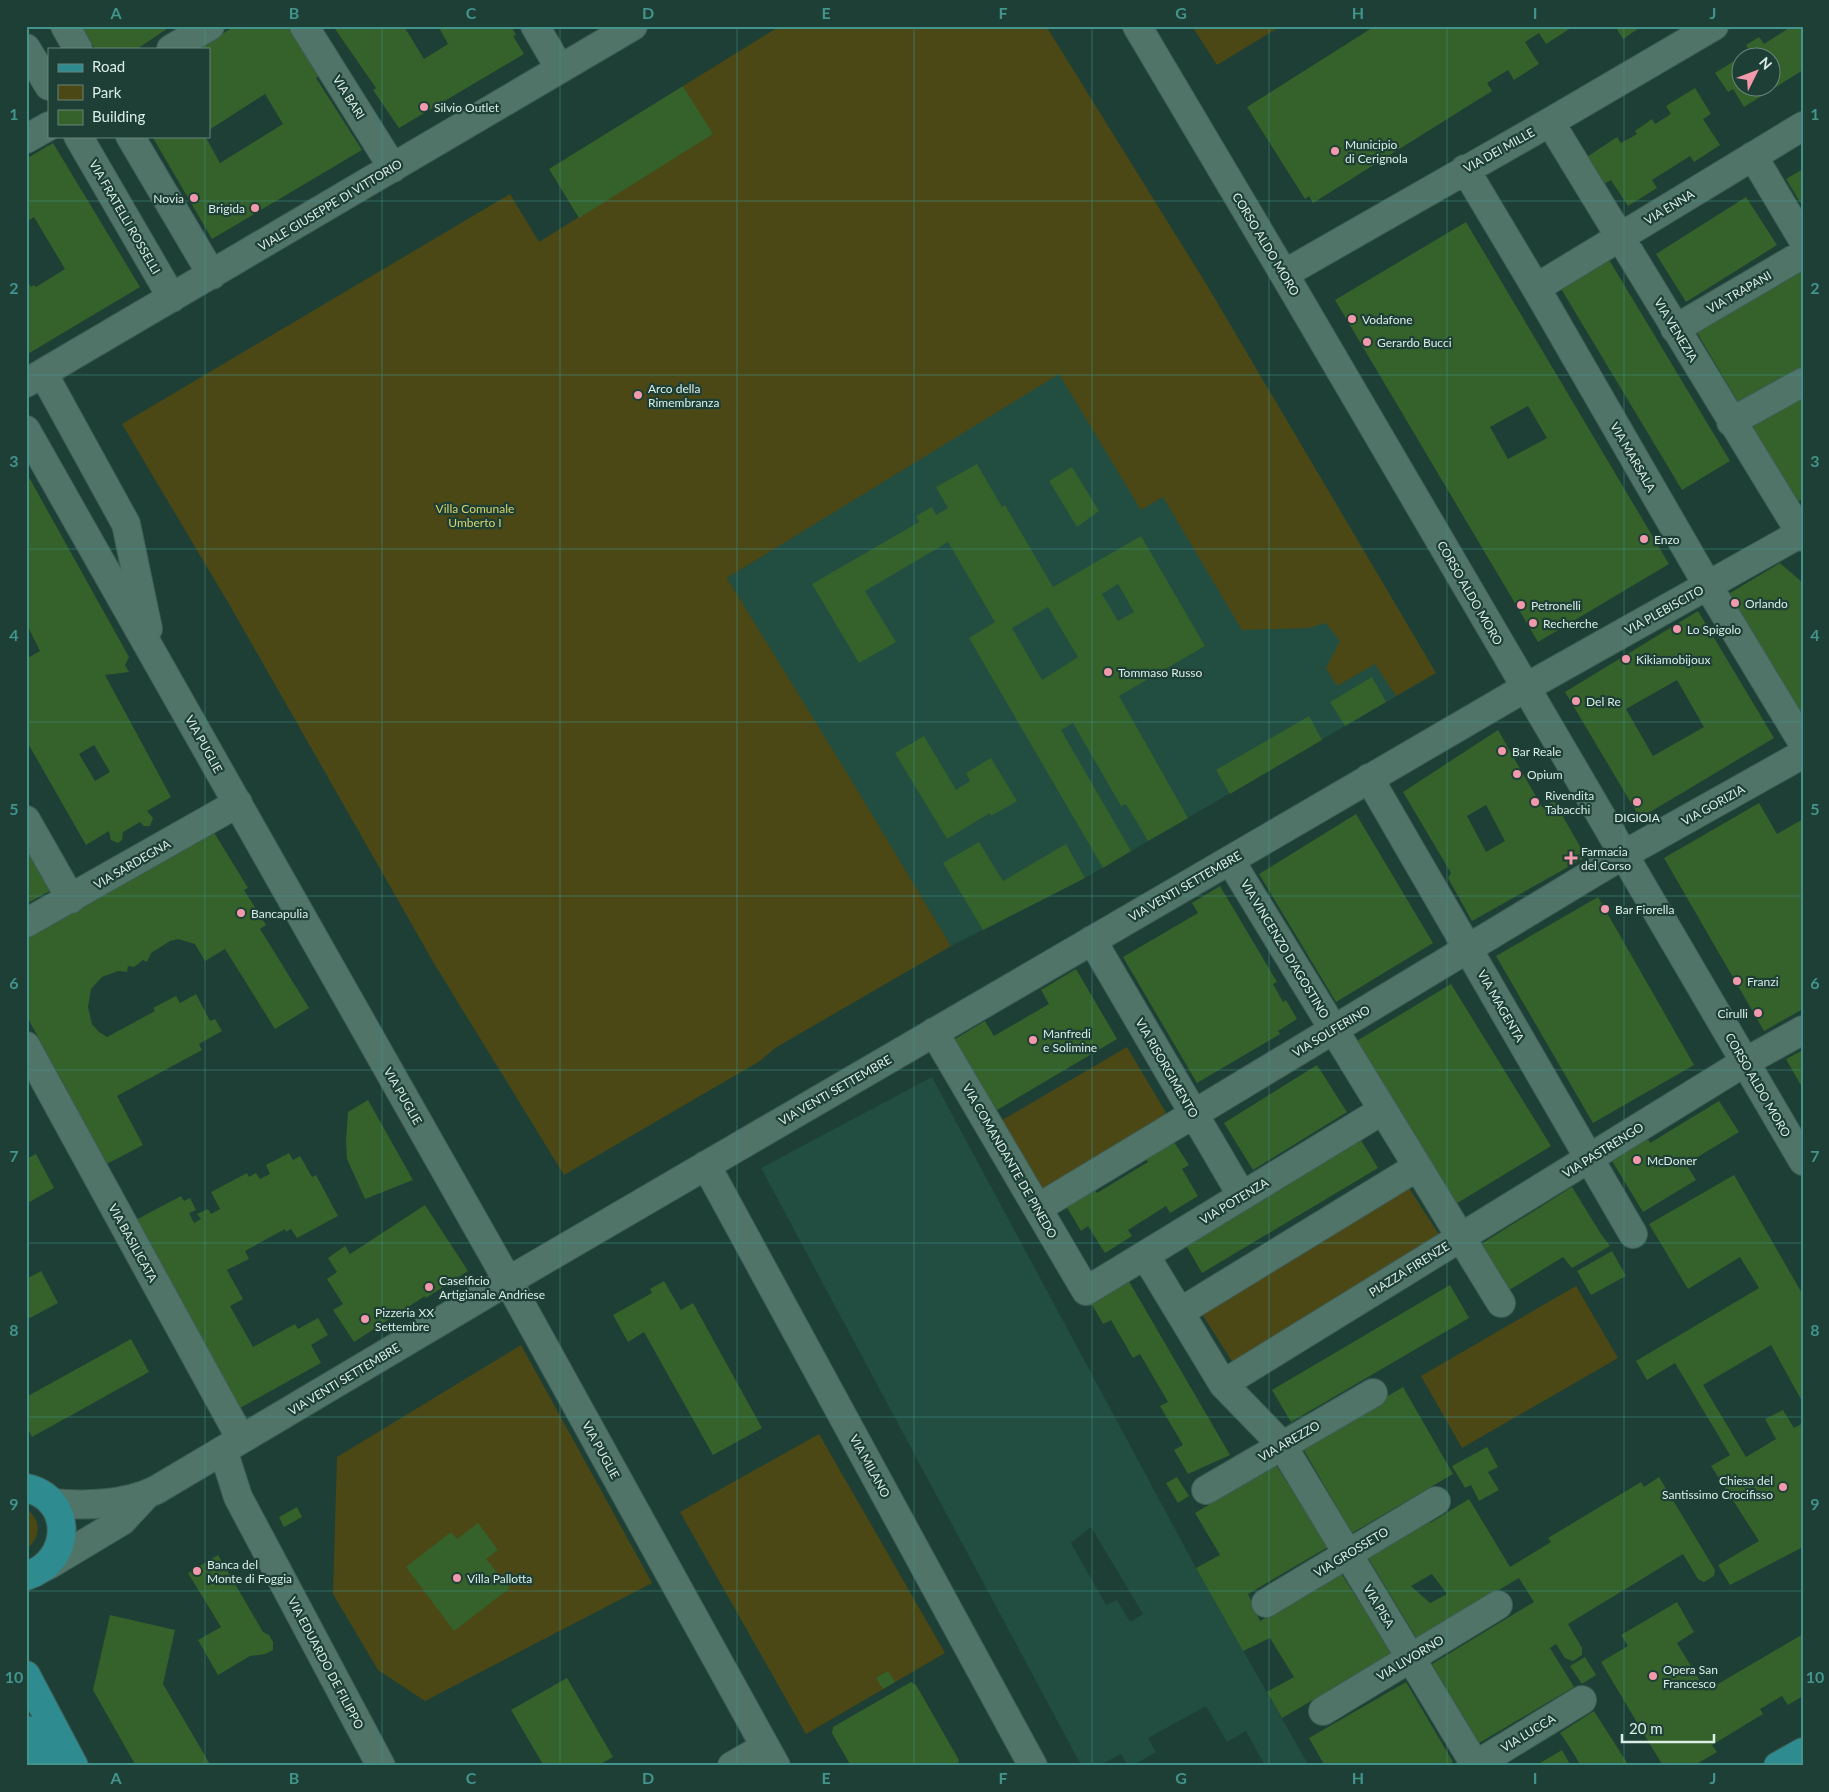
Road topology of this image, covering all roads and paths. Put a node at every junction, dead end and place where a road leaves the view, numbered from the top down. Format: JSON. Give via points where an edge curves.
{"nodes":[{"id":1,"x":65,"y":26,"type":"edge"},
{"id":2,"x":210,"y":26,"type":"edge"},
{"id":3,"x":304,"y":26,"type":"edge"},
{"id":4,"x":535,"y":26,"type":"edge"},
{"id":5,"x":632,"y":26,"type":"edge"},
{"id":6,"x":1137,"y":26,"type":"edge"},
{"id":7,"x":1714,"y":26,"type":"edge"},
{"id":8,"x":26,"y":48,"type":"edge"},
{"id":9,"x":77,"y":48,"type":"edge"},
{"id":10,"x":173,"y":48,"type":"edge"},
{"id":11,"x":560,"y":69,"type":"junction"},
{"id":12,"x":48,"y":84,"type":"edge"},
{"id":13,"x":1550,"y":122,"type":"junction"},
{"id":14,"x":1803,"y":126,"type":"edge"},
{"id":15,"x":48,"y":127,"type":"edge"},
{"id":16,"x":79,"y":138,"type":"edge"},
{"id":17,"x":131,"y":138,"type":"edge"},
{"id":18,"x":26,"y":139,"type":"edge"},
{"id":19,"x":1753,"y":156,"type":"junction"},
{"id":20,"x":393,"y":168,"type":"junction"},
{"id":21,"x":1465,"y":169,"type":"junction"},
{"id":22,"x":1619,"y":237,"type":"junction"},
{"id":23,"x":1803,"y":240,"type":"edge"},
{"id":24,"x":1803,"y":254,"type":"edge"},
{"id":25,"x":212,"y":274,"type":"junction"},
{"id":26,"x":1284,"y":274,"type":"junction"},
{"id":27,"x":1536,"y":288,"type":"junction"},
{"id":28,"x":172,"y":298,"type":"junction"},
{"id":29,"x":1675,"y":329,"type":"junction"},
{"id":30,"x":35,"y":378,"type":"edge"},
{"id":31,"x":1803,"y":382,"type":"edge"},
{"id":32,"x":1731,"y":422,"type":"junction"},
{"id":33,"x":26,"y":430,"type":"edge"},
{"id":34,"x":1802,"y":534,"type":"edge"},
{"id":35,"x":1708,"y":586,"type":"junction"},
{"id":36,"x":152,"y":652,"type":"junction"},
{"id":37,"x":1525,"y":688,"type":"junction"},
{"id":38,"x":1803,"y":743,"type":"edge"},
{"id":39,"x":1803,"y":754,"type":"edge"},
{"id":40,"x":1369,"y":778,"type":"junction"},
{"id":41,"x":238,"y":803,"type":"junction"},
{"id":42,"x":26,"y":820,"type":"edge"},
{"id":43,"x":1623,"y":855,"type":"junction"},
{"id":44,"x":1230,"y":860,"type":"junction"},
{"id":45,"x":71,"y":899,"type":"junction"},
{"id":46,"x":26,"y":923,"type":"edge"},
{"id":47,"x":1092,"y":940,"type":"junction"},
{"id":48,"x":1468,"y":948,"type":"junction"},
{"id":49,"x":1334,"y":1030,"type":"junction"},
{"id":50,"x":1803,"y":1030,"type":"edge"},
{"id":51,"x":934,"y":1032,"type":"junction"},
{"id":52,"x":26,"y":1046,"type":"edge"},
{"id":53,"x":1745,"y":1062,"type":"junction"},
{"id":54,"x":1382,"y":1110,"type":"junction"},
{"id":55,"x":1194,"y":1114,"type":"junction"},
{"id":56,"x":1589,"y":1158,"type":"junction"},
{"id":57,"x":1803,"y":1161,"type":"edge"},
{"id":58,"x":706,"y":1165,"type":"junction"},
{"id":59,"x":1418,"y":1166,"type":"junction"},
{"id":60,"x":1242,"y":1196,"type":"junction"},
{"id":61,"x":1038,"y":1208,"type":"junction"},
{"id":62,"x":1633,"y":1234,"type":"dead end"},
{"id":63,"x":1461,"y":1238,"type":"junction"},
{"id":64,"x":1145,"y":1255,"type":"junction"},
{"id":65,"x":508,"y":1281,"type":"junction"},
{"id":66,"x":1086,"y":1291,"type":"joint"},
{"id":67,"x":1501,"y":1303,"type":"dead end"},
{"id":68,"x":1180,"y":1312,"type":"junction"},
{"id":69,"x":1223,"y":1384,"type":"junction"},
{"id":70,"x":1373,"y":1393,"type":"dead end"},
{"id":71,"x":232,"y":1445,"type":"junction"},
{"id":72,"x":1282,"y":1446,"type":"junction"},
{"id":73,"x":26,"y":1488,"type":"edge"},
{"id":74,"x":1206,"y":1490,"type":"dead end"},
{"id":75,"x":147,"y":1494,"type":"junction"},
{"id":76,"x":1436,"y":1501,"type":"dead end"},
{"id":77,"x":52,"y":1503,"type":"junction"},
{"id":78,"x":1348,"y":1554,"type":"junction"},
{"id":79,"x":37,"y":1571,"type":"edge"},
{"id":80,"x":26,"y":1590,"type":"edge"},
{"id":81,"x":1266,"y":1603,"type":"dead end"},
{"id":82,"x":1498,"y":1605,"type":"dead end"},
{"id":83,"x":1411,"y":1658,"type":"junction"},
{"id":84,"x":26,"y":1676,"type":"edge"},
{"id":85,"x":1582,"y":1700,"type":"dead end"},
{"id":86,"x":1323,"y":1711,"type":"dead end"},
{"id":87,"x":26,"y":1730,"type":"edge"},
{"id":88,"x":1803,"y":1752,"type":"edge"},
{"id":89,"x":771,"y":1756,"type":"edge"},
{"id":90,"x":1475,"y":1765,"type":"edge"},
{"id":91,"x":45,"y":1766,"type":"edge"},
{"id":92,"x":74,"y":1766,"type":"edge"},
{"id":93,"x":381,"y":1766,"type":"edge"},
{"id":94,"x":732,"y":1766,"type":"edge"},
{"id":95,"x":1033,"y":1766,"type":"edge"},
{"id":96,"x":1778,"y":1766,"type":"edge"}],
"edges":[{"from":1,"to":9,"type":"street"},
{"from":2,"to":10,"type":"street"},
{"from":3,"to":20,"type":"street","name":"VIA BARI"},
{"from":4,"to":11,"type":"street"},
{"from":5,"to":11,"type":"street","name":"VIALE GIUSEPPE DI VITTORIO"},
{"from":6,"to":26,"type":"street","name":"CORSO ALDO MORO"},
{"from":7,"to":13,"type":"street","name":"VIA DEI MILLE"},
{"from":8,"to":12,"type":"street"},
{"from":11,"to":20,"type":"street","name":"VIALE GIUSEPPE DI VITTORIO"},
{"from":13,"to":21,"type":"street","name":"VIA DEI MILLE"},
{"from":13,"to":22,"type":"street","name":"VIA VENEZIA"},
{"from":14,"to":19,"type":"street","name":"VIA ENNA"},
{"from":15,"to":18,"type":"street"},
{"from":16,"to":28,"type":"street","name":"VIA FRATELLI ROSSELLI"},
{"from":17,"to":25,"type":"street"},
{"from":19,"to":22,"type":"street","name":"VIA ENNA"},
{"from":19,"to":23,"type":"street"},
{"from":20,"to":25,"type":"street","name":"VIALE GIUSEPPE DI VITTORIO"},
{"from":21,"to":26,"type":"street","name":"VIA DEI MILLE"},
{"from":21,"to":27,"type":"street","name":"VIA MARSALA"},
{"from":22,"to":27,"type":"street","name":"VIA ENNA"},
{"from":22,"to":29,"type":"street","name":"VIA VENEZIA"},
{"from":24,"to":29,"type":"street","name":"VIA TRAPANI"},
{"from":25,"to":28,"type":"street","name":"VIALE GIUSEPPE DI VITTORIO"},
{"from":26,"to":37,"type":"street","name":"CORSO ALDO MORO"},
{"from":27,"to":35,"type":"street","name":"VIA MARSALA"},
{"from":28,"to":30,"type":"street","name":"VIALE GIUSEPPE DI VITTORIO"},
{"from":29,"to":32,"type":"street","name":"VIA VENEZIA"},
{"from":30,"to":36,"type":"street","via":[[126,524]]},
{"from":31,"to":32,"type":"street"},
{"from":32,"to":34,"type":"street","name":"VIA VENEZIA"},
{"from":33,"to":36,"type":"street","name":"VIA PUGLIE"},
{"from":34,"to":35,"type":"street","name":"VIA PLEBISCITO"},
{"from":35,"to":37,"type":"street","name":"VIA PLEBISCITO"},
{"from":35,"to":38,"type":"street","name":"VIA MARSALA"},
{"from":36,"to":41,"type":"street","name":"VIA PUGLIE"},
{"from":37,"to":40,"type":"street","name":"VIA VENTI SETTEMBRE"},
{"from":37,"to":43,"type":"street","name":"CORSO ALDO MORO"},
{"from":39,"to":43,"type":"street","name":"VIA GORIZIA"},
{"from":40,"to":44,"type":"street","name":"VIA VENTI SETTEMBRE"},
{"from":40,"to":48,"type":"street","name":"VIA MAGENTA"},
{"from":41,"to":45,"type":"street","name":"VIA SARDEGNA"},
{"from":41,"to":65,"type":"street","name":"VIA PUGLIE"},
{"from":42,"to":45,"type":"street"},
{"from":43,"to":48,"type":"street","name":"VIA SOLFERINO"},
{"from":43,"to":53,"type":"street","name":"CORSO ALDO MORO"},
{"from":44,"to":47,"type":"street","name":"VIA VENTI SETTEMBRE"},
{"from":44,"to":49,"type":"street","name":"VIA VINCENZO D'AGOSTINO"},
{"from":45,"to":46,"type":"street","name":"VIA SARDEGNA"},
{"from":47,"to":51,"type":"street","name":"VIA VENTI SETTEMBRE"},
{"from":47,"to":55,"type":"street","name":"VIA RISORGIMENTO"},
{"from":48,"to":49,"type":"street","name":"VIA SOLFERINO"},
{"from":48,"to":56,"type":"street","name":"VIA MAGENTA"},
{"from":49,"to":54,"type":"street","name":"VIA VINCENZO D'AGOSTINO"},
{"from":49,"to":55,"type":"street","name":"VIA SOLFERINO"},
{"from":50,"to":53,"type":"street","name":"VIA PASTRENGO"},
{"from":51,"to":58,"type":"street","name":"VIA VENTI SETTEMBRE"},
{"from":51,"to":61,"type":"street","name":"VIA COMANDANTE DE PINEDO"},
{"from":52,"to":71,"type":"street","name":"VIA BASILICATA"},
{"from":53,"to":56,"type":"street","name":"VIA PASTRENGO"},
{"from":53,"to":57,"type":"street","name":"CORSO ALDO MORO"},
{"from":54,"to":59,"type":"street","name":"VIA VINCENZO D'AGOSTINO"},
{"from":54,"to":60,"type":"street","name":"VIA POTENZA"},
{"from":55,"to":60,"type":"street","name":"VIA RISORGIMENTO"},
{"from":55,"to":61,"type":"street","name":"VIA SOLFERINO"},
{"from":56,"to":62,"type":"street","name":"VIA MAGENTA"},
{"from":56,"to":63,"type":"street","name":"VIA PASTRENGO"},
{"from":58,"to":65,"type":"street","name":"VIA VENTI SETTEMBRE"},
{"from":58,"to":95,"type":"street","name":"VIA MILANO"},
{"from":59,"to":63,"type":"street","name":"PIAZZA FIRENZE"},
{"from":59,"to":68,"type":"street"},
{"from":60,"to":64,"type":"street","name":"VIA POTENZA"},
{"from":61,"to":66,"type":"street","name":"VIA COMANDANTE DE PINEDO"},
{"from":63,"to":67,"type":"street"},
{"from":63,"to":69,"type":"street","name":"PIAZZA FIRENZE"},
{"from":64,"to":66,"type":"street","name":"VIA POTENZA"},
{"from":64,"to":68,"type":"street"},
{"from":65,"to":71,"type":"street","name":"VIA VENTI SETTEMBRE"},
{"from":65,"to":89,"type":"street","name":"VIA PUGLIE"},
{"from":68,"to":69,"type":"street"},
{"from":69,"to":72,"type":"street","name":"VIA PISA"},
{"from":70,"to":72,"type":"street","name":"VIA AREZZO"},
{"from":71,"to":75,"type":"street","name":"VIA VENTI SETTEMBRE"},
{"from":71,"to":93,"type":"street","name":"VIA EDUARDO DE FILIPPO","via":[[238,1497]]},
{"from":72,"to":74,"type":"street","name":"VIA AREZZO"},
{"from":72,"to":78,"type":"street","name":"VIA PISA"},
{"from":73,"to":77,"type":"main road","via":[[42,1494]]},
{"from":75,"to":77,"type":"street","name":"VIA VENTI SETTEMBRE","via":[[78,1505]]},
{"from":75,"to":79,"type":"street","name":"VIA VENTI SETTEMBRE","via":[[122,1521]]},
{"from":76,"to":78,"type":"street","name":"VIA GROSSETO"},
{"from":77,"to":79,"type":"main road","via":[[62,1528],[61,1542],[56,1555]]},
{"from":78,"to":81,"type":"street","name":"VIA GROSSETO"},
{"from":78,"to":83,"type":"street","name":"VIA PISA"},
{"from":79,"to":80,"type":"main road"},
{"from":82,"to":83,"type":"street","name":"VIA LIVORNO"},
{"from":83,"to":86,"type":"street","name":"VIA LIVORNO"},
{"from":83,"to":90,"type":"street","name":"VIA PISA"},
{"from":84,"to":92,"type":"main road"},
{"from":85,"to":90,"type":"street","name":"VIA LUCCA"},
{"from":87,"to":91,"type":"main road"},
{"from":88,"to":96,"type":"main road"},
{"from":89,"to":94,"type":"street"}]}
